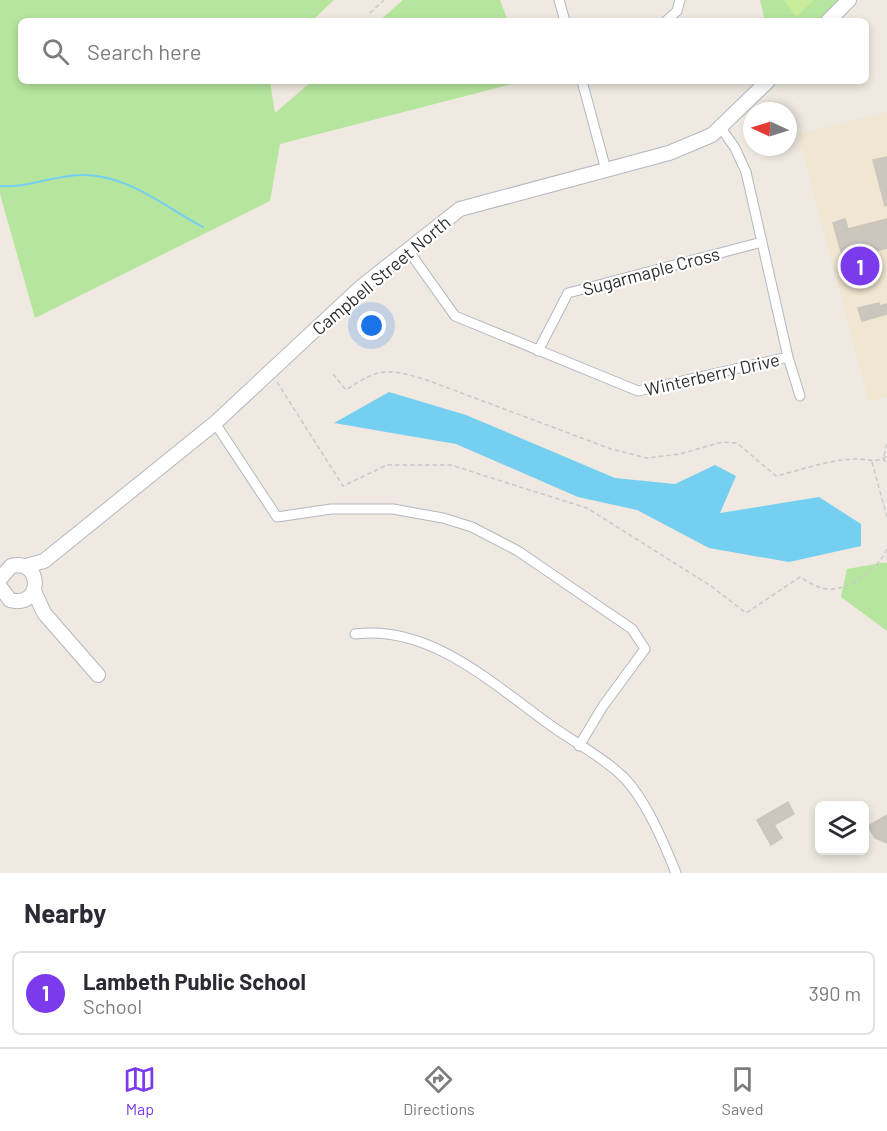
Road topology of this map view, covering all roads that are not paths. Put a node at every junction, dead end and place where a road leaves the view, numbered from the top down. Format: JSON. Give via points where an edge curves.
{"nodes":[{"id":1,"x":559,"y":0,"type":"edge"},
{"id":2,"x":680,"y":0,"type":"edge"},
{"id":3,"x":849,"y":0,"type":"edge"},
{"id":4,"x":564,"y":18,"type":"edge"},
{"id":5,"x":669,"y":18,"type":"edge"},
{"id":6,"x":831,"y":18,"type":"edge"},
{"id":7,"x":583,"y":84,"type":"edge"},
{"id":8,"x":765,"y":84,"type":"edge"},
{"id":9,"x":721,"y":128,"type":"junction"},
{"id":10,"x":606,"y":170,"type":"junction"},
{"id":11,"x":762,"y":242,"type":"junction"},
{"id":12,"x":408,"y":250,"type":"junction"},
{"id":13,"x":538,"y":351,"type":"junction"},
{"id":14,"x":788,"y":357,"type":"junction"},
{"id":15,"x":800,"y":396,"type":"dead end"},
{"id":16,"x":214,"y":423,"type":"junction"},
{"id":17,"x":44,"y":561,"type":"junction"},
{"id":18,"x":26,"y":566,"type":"junction"},
{"id":19,"x":2,"y":572,"type":"edge"},
{"id":20,"x":35,"y":585,"type":"junction"},
{"id":21,"x":2,"y":593,"type":"edge"},
{"id":22,"x":22,"y":601,"type":"junction"},
{"id":23,"x":44,"y":613,"type":"junction"},
{"id":24,"x":355,"y":634,"type":"dead end"},
{"id":25,"x":98,"y":675,"type":"dead end"},
{"id":26,"x":579,"y":746,"type":"junction"},
{"id":27,"x":676,"y":873,"type":"edge"}],
"edges":[{"from":1,"to":4,"type":"street"},
{"from":2,"to":5,"type":"street"},
{"from":3,"to":6,"type":"street"},
{"from":7,"to":10,"type":"street"},
{"from":8,"to":9,"type":"street","name":"Campbell Street North"},
{"from":9,"to":10,"type":"street","name":"Campbell Street North","via":[[669,153]]},
{"from":9,"to":11,"type":"street","name":"Winterberry Drive","via":[[746,172]]},
{"from":10,"to":12,"type":"street","name":"Campbell Street North","via":[[460,209]]},
{"from":11,"to":13,"type":"street","name":"Sugarmaple Cross","via":[[568,293]]},
{"from":11,"to":14,"type":"street","name":"Winterberry Drive"},
{"from":12,"to":13,"type":"street","name":"Winterberry Drive","via":[[455,316]]},
{"from":12,"to":16,"type":"street","name":"Campbell Street North","via":[[361,286]]},
{"from":13,"to":14,"type":"street","name":"Winterberry Drive","via":[[638,391]]},
{"from":14,"to":15,"type":"street"},
{"from":16,"to":17,"type":"street","name":"Campbell Street North"},
{"from":16,"to":26,"type":"street","via":[[277,517],[358,507],[393,508],[472,527],[518,551],[632,629],[645,649]]},
{"from":17,"to":18,"type":"street","name":"Campbell Street North"},
{"from":17,"to":20,"type":"street","name":"Campbell Street North"},
{"from":18,"to":19,"type":"street","name":"Campbell Street North","via":[[16,564]]},
{"from":18,"to":20,"type":"street"},
{"from":20,"to":22,"type":"street"},
{"from":20,"to":23,"type":"street"},
{"from":21,"to":22,"type":"street"},
{"from":22,"to":23,"type":"street"},
{"from":23,"to":25,"type":"street"},
{"from":24,"to":26,"type":"street","via":[[392,634],[451,655]]},
{"from":26,"to":27,"type":"street","via":[[620,774],[632,789]]}]}
